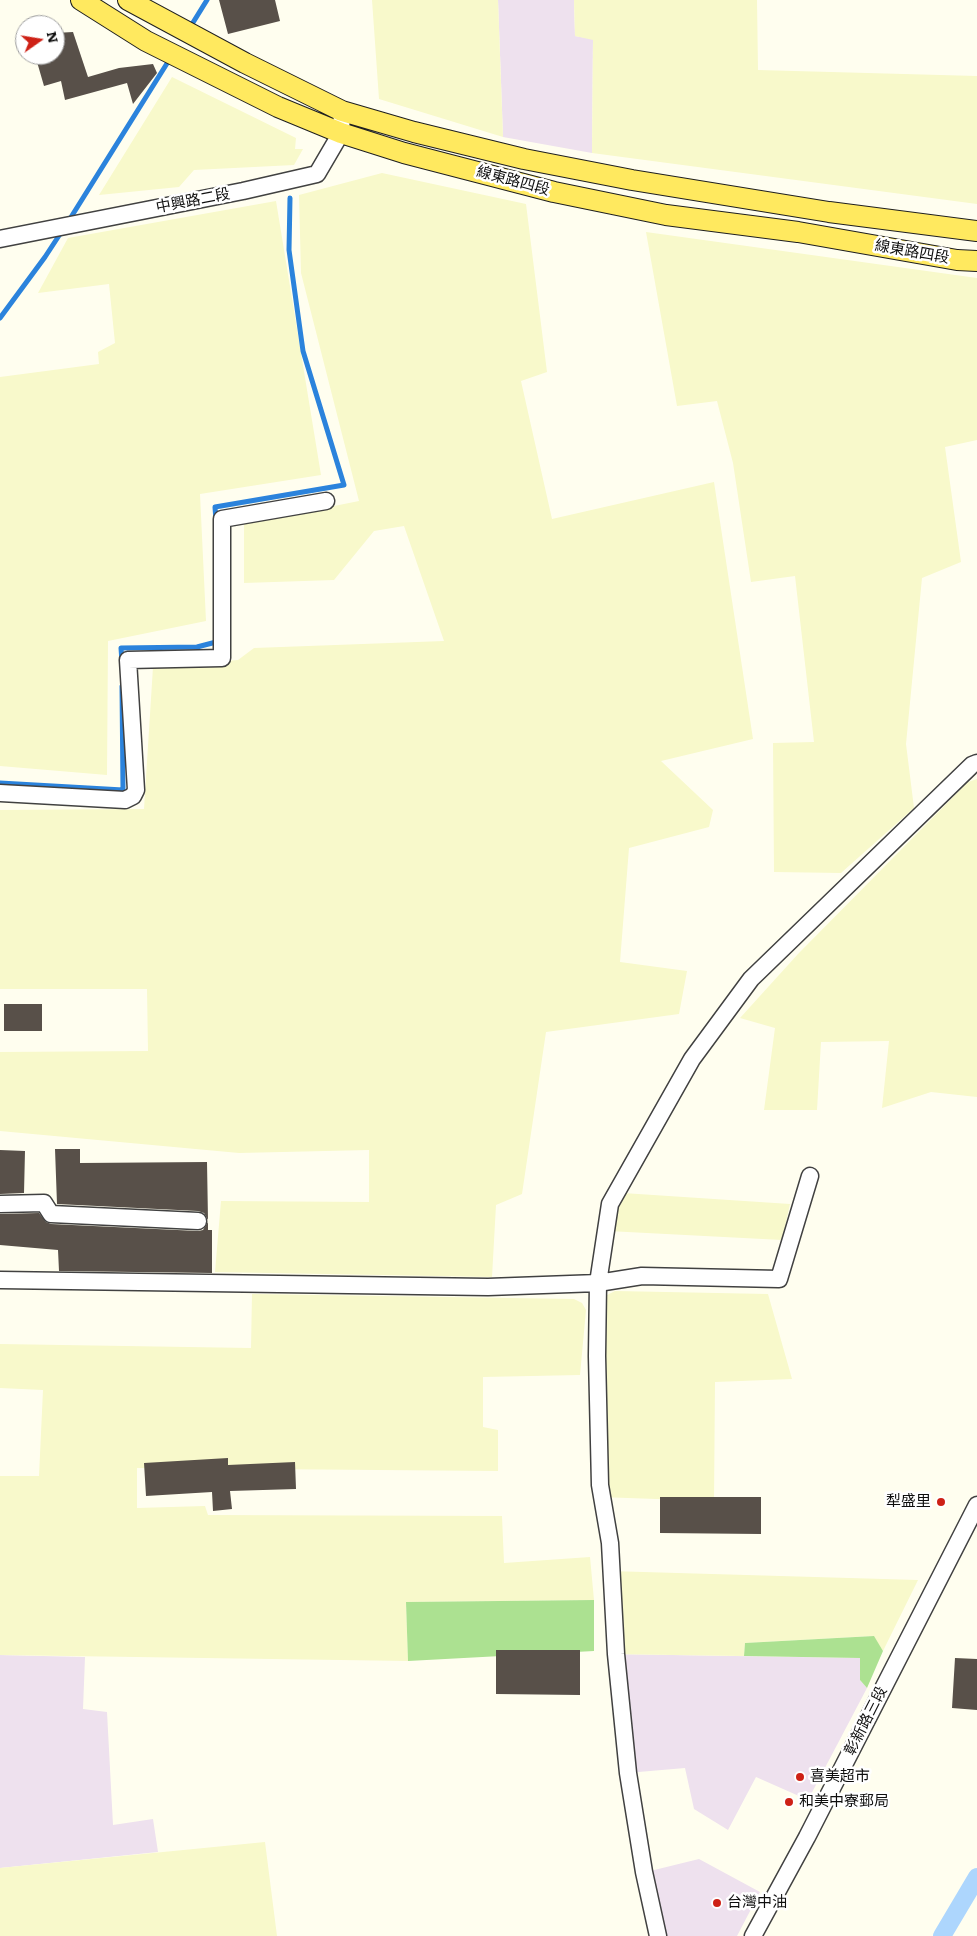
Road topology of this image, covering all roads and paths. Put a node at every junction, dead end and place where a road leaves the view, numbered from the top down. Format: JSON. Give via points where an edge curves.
{"nodes":[{"id":1,"x":81,"y":0,"type":"edge"},
{"id":2,"x":128,"y":0,"type":"edge"},
{"id":3,"x":342,"y":111,"type":"junction"},
{"id":4,"x":341,"y":133,"type":"junction"},
{"id":5,"x":977,"y":231,"type":"edge"},
{"id":6,"x":0,"y":239,"type":"edge"},
{"id":7,"x":957,"y":260,"type":"junction"},
{"id":8,"x":977,"y":262,"type":"edge"},
{"id":9,"x":977,"y":266,"type":"edge"},
{"id":10,"x":326,"y":501,"type":"dead end"},
{"id":11,"x":977,"y":763,"type":"edge"},
{"id":12,"x":0,"y":793,"type":"edge"},
{"id":13,"x":810,"y":1176,"type":"dead end"},
{"id":14,"x":0,"y":1204,"type":"edge"},
{"id":15,"x":198,"y":1221,"type":"dead end"},
{"id":16,"x":0,"y":1280,"type":"edge"},
{"id":17,"x":598,"y":1283,"type":"junction"},
{"id":18,"x":977,"y":1505,"type":"edge"},
{"id":19,"x":658,"y":1936,"type":"edge"},
{"id":20,"x":753,"y":1936,"type":"edge"}],
"edges":[{"from":1,"to":4,"type":"main road","name":"線東路四段","via":[[154,45],[278,107]]},
{"from":2,"to":3,"type":"main road","name":"線東路四段"},
{"from":3,"to":4,"type":"street","name":"中興路二段"},
{"from":3,"to":5,"type":"main road","name":"線東路四段","via":[[524,159],[632,180],[829,212]]},
{"from":4,"to":6,"type":"street","name":"中興路二段","via":[[317,174]]},
{"from":4,"to":7,"type":"main road","name":"線東路四段","via":[[554,192],[666,215],[798,232]]},
{"from":7,"to":8,"type":"main road","name":"線東路四段"},
{"from":7,"to":9,"type":"street"},
{"from":10,"to":12,"type":"street","via":[[222,519],[222,658],[128,660],[136,790],[133,796],[125,800]]},
{"from":11,"to":17,"type":"street","via":[[751,979],[692,1059],[610,1204]]},
{"from":13,"to":17,"type":"street","via":[[780,1279],[642,1276]]},
{"from":14,"to":15,"type":"street","via":[[44,1203],[51,1214]]},
{"from":16,"to":17,"type":"street","via":[[488,1287]]},
{"from":17,"to":19,"type":"street","via":[[600,1485],[610,1544],[628,1773]]},
{"from":18,"to":20,"type":"street","name":"彰新路三段"}]}
